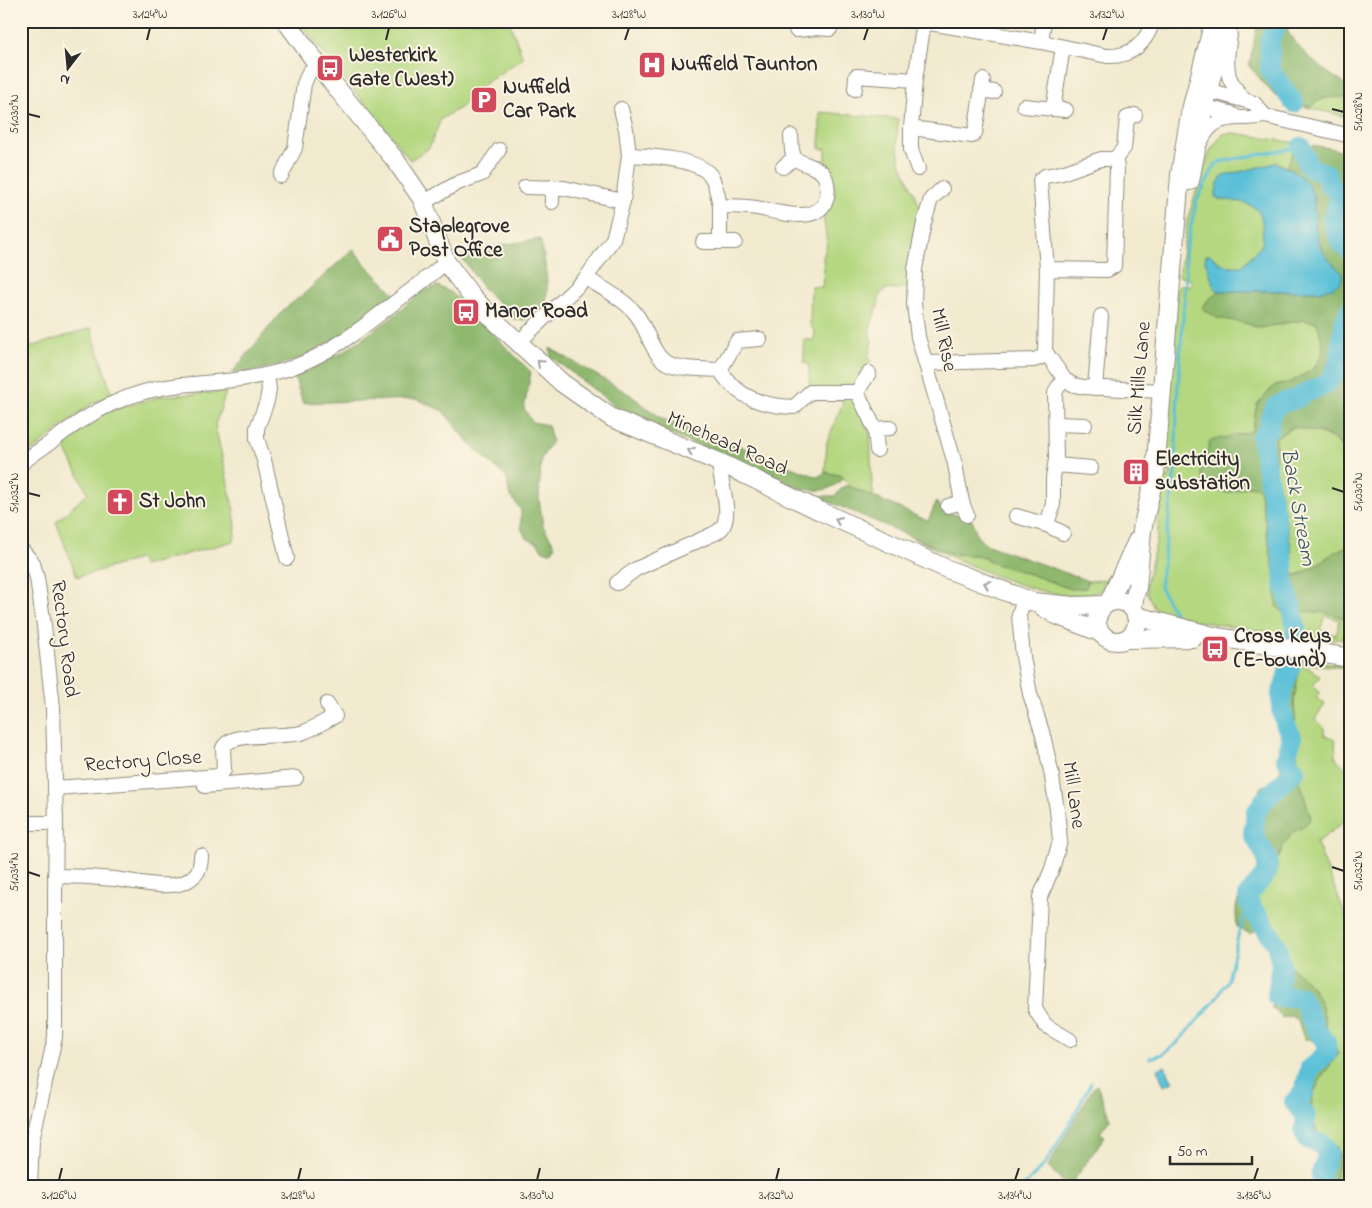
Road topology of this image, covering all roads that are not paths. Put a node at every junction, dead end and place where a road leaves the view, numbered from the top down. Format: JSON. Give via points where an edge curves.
{"nodes":[{"id":1,"x":286,"y":21,"type":"edge"},
{"id":2,"x":1044,"y":21,"type":"edge"},
{"id":3,"x":1153,"y":21,"type":"edge"},
{"id":4,"x":1158,"y":21,"type":"edge"},
{"id":5,"x":1214,"y":21,"type":"edge"},
{"id":6,"x":1232,"y":21,"type":"edge"},
{"id":7,"x":924,"y":22,"type":"edge"},
{"id":8,"x":1166,"y":22,"type":"edge"},
{"id":9,"x":821,"y":26,"type":"edge"},
{"id":10,"x":796,"y":30,"type":"dead end"},
{"id":11,"x":1041,"y":42,"type":"junction"},
{"id":12,"x":1063,"y":47,"type":"junction"},
{"id":13,"x":318,"y":65,"type":"junction"},
{"id":14,"x":856,"y":76,"type":"dead end"},
{"id":15,"x":915,"y":80,"type":"junction"},
{"id":16,"x":986,"y":87,"type":"dead end"},
{"id":17,"x":1200,"y":97,"type":"junction"},
{"id":18,"x":1244,"y":100,"type":"junction"},
{"id":19,"x":1024,"y":106,"type":"dead end"},
{"id":20,"x":621,"y":109,"type":"dead end"},
{"id":21,"x":1135,"y":115,"type":"dead end"},
{"id":22,"x":1265,"y":116,"type":"junction"},
{"id":23,"x":1238,"y":118,"type":"junction"},
{"id":24,"x":911,"y":128,"type":"junction"},
{"id":25,"x":791,"y":136,"type":"dead end"},
{"id":26,"x":1351,"y":136,"type":"edge"},
{"id":27,"x":499,"y":150,"type":"dead end"},
{"id":28,"x":1196,"y":152,"type":"junction"},
{"id":29,"x":629,"y":155,"type":"junction"},
{"id":30,"x":794,"y":158,"type":"junction"},
{"id":31,"x":1114,"y":160,"type":"junction"},
{"id":32,"x":783,"y":167,"type":"dead end"},
{"id":33,"x":918,"y":168,"type":"dead end"},
{"id":34,"x":281,"y":176,"type":"dead end"},
{"id":35,"x":525,"y":187,"type":"dead end"},
{"id":36,"x":552,"y":187,"type":"junction"},
{"id":37,"x":942,"y":189,"type":"dead end"},
{"id":38,"x":623,"y":201,"type":"junction"},
{"id":39,"x":424,"y":202,"type":"junction"},
{"id":40,"x":552,"y":202,"type":"dead end"},
{"id":41,"x":720,"y":206,"type":"junction"},
{"id":42,"x":1175,"y":229,"type":"junction"},
{"id":43,"x":703,"y":242,"type":"dead end"},
{"id":44,"x":720,"y":242,"type":"junction"},
{"id":45,"x":735,"y":242,"type":"dead end"},
{"id":46,"x":446,"y":262,"type":"junction"},
{"id":47,"x":1046,"y":269,"type":"junction"},
{"id":48,"x":586,"y":278,"type":"junction"},
{"id":49,"x":1101,"y":316,"type":"dead end"},
{"id":50,"x":760,"y":339,"type":"dead end"},
{"id":51,"x":518,"y":343,"type":"junction"},
{"id":52,"x":1047,"y":355,"type":"junction"},
{"id":53,"x":925,"y":362,"type":"junction"},
{"id":54,"x":720,"y":370,"type":"junction"},
{"id":55,"x":869,"y":373,"type":"dead end"},
{"id":56,"x":267,"y":375,"type":"junction"},
{"id":57,"x":1065,"y":380,"type":"junction"},
{"id":58,"x":1095,"y":388,"type":"junction"},
{"id":59,"x":1162,"y":391,"type":"junction"},
{"id":60,"x":857,"y":392,"type":"junction"},
{"id":61,"x":1056,"y":424,"type":"junction"},
{"id":62,"x":1085,"y":426,"type":"dead end"},
{"id":63,"x":890,"y":428,"type":"dead end"},
{"id":64,"x":875,"y":429,"type":"junction"},
{"id":65,"x":877,"y":450,"type":"dead end"},
{"id":66,"x":719,"y":462,"type":"junction"},
{"id":67,"x":21,"y":464,"type":"edge"},
{"id":68,"x":1056,"y":465,"type":"junction"},
{"id":69,"x":1091,"y":468,"type":"dead end"},
{"id":70,"x":948,"y":506,"type":"dead end"},
{"id":71,"x":1016,"y":516,"type":"dead end"},
{"id":72,"x":1048,"y":525,"type":"junction"},
{"id":73,"x":1142,"y":530,"type":"junction"},
{"id":74,"x":1063,"y":533,"type":"dead end"},
{"id":75,"x":21,"y":549,"type":"edge"},
{"id":76,"x":287,"y":558,"type":"dead end"},
{"id":77,"x":617,"y":584,"type":"dead end"},
{"id":78,"x":1028,"y":600,"type":"junction"},
{"id":79,"x":1107,"y":603,"type":"junction"},
{"id":80,"x":1134,"y":612,"type":"junction"},
{"id":81,"x":1099,"y":632,"type":"junction"},
{"id":82,"x":1211,"y":636,"type":"junction"},
{"id":83,"x":1126,"y":639,"type":"junction"},
{"id":84,"x":1351,"y":658,"type":"edge"},
{"id":85,"x":327,"y":704,"type":"dead end"},
{"id":86,"x":296,"y":778,"type":"dead end"},
{"id":87,"x":55,"y":792,"type":"junction"},
{"id":88,"x":21,"y":823,"type":"edge"},
{"id":89,"x":56,"y":823,"type":"junction"},
{"id":90,"x":201,"y":856,"type":"dead end"},
{"id":91,"x":55,"y":876,"type":"junction"},
{"id":92,"x":1070,"y":1040,"type":"dead end"},
{"id":93,"x":30,"y":1187,"type":"edge"}],
"edges":[{"from":1,"to":13,"type":"main road","name":"Minehead Road"},
{"from":2,"to":11,"type":"street"},
{"from":3,"to":12,"type":"street","via":[[1145,40],[1132,52],[1107,56]]},
{"from":4,"to":8,"type":"street"},
{"from":5,"to":17,"type":"main road","name":"Silk Mills Lane"},
{"from":6,"to":17,"type":"main road","name":"Silk Mills Lane"},
{"from":6,"to":18,"type":"street","via":[[1228,72]]},
{"from":7,"to":11,"type":"street"},
{"from":7,"to":15,"type":"street"},
{"from":9,"to":10,"type":"street"},
{"from":11,"to":12,"type":"street"},
{"from":12,"to":19,"type":"street","via":[[1060,109]]},
{"from":13,"to":34,"type":"street","via":[[304,84],[295,148]]},
{"from":13,"to":39,"type":"main road","name":"Minehead Road","via":[[396,161]]},
{"from":14,"to":15,"type":"street"},
{"from":15,"to":24,"type":"street"},
{"from":16,"to":24,"type":"street","via":[[976,133],[972,136]]},
{"from":17,"to":18,"type":"street"},
{"from":17,"to":23,"type":"street"},
{"from":17,"to":28,"type":"main road","name":"Silk Mills Lane"},
{"from":17,"to":42,"type":"main road","name":"Silk Mills Lane","via":[[1180,175]]},
{"from":18,"to":22,"type":"street","via":[[1254,103]]},
{"from":20,"to":29,"type":"street"},
{"from":21,"to":31,"type":"street","via":[[1127,118],[1124,148]]},
{"from":22,"to":23,"type":"street"},
{"from":22,"to":26,"type":"street"},
{"from":23,"to":28,"type":"street","via":[[1218,121],[1207,130]]},
{"from":24,"to":33,"type":"street","via":[[911,150]]},
{"from":25,"to":30,"type":"street"},
{"from":27,"to":39,"type":"street","via":[[482,174]]},
{"from":28,"to":42,"type":"main road","name":"Silk Mills Lane"},
{"from":29,"to":38,"type":"street"},
{"from":29,"to":41,"type":"street","via":[[684,162],[703,168],[711,176]]},
{"from":30,"to":32,"type":"street"},
{"from":30,"to":41,"type":"street","via":[[824,174],[828,192],[825,203],[814,212],[794,215]]},
{"from":31,"to":47,"type":"street","via":[[1100,159],[1040,180]]},
{"from":31,"to":47,"type":"street","via":[[1117,168],[1114,266],[1107,270]]},
{"from":35,"to":36,"type":"street"},
{"from":36,"to":38,"type":"street"},
{"from":36,"to":40,"type":"street"},
{"from":37,"to":53,"type":"street","name":"Mill Rise","via":[[931,199],[916,269],[914,304]]},
{"from":38,"to":48,"type":"street","via":[[613,239]]},
{"from":39,"to":46,"type":"main road","name":"Minehead Road"},
{"from":41,"to":44,"type":"street"},
{"from":42,"to":59,"type":"main road","name":"Silk Mills Lane"},
{"from":43,"to":44,"type":"street"},
{"from":44,"to":45,"type":"street"},
{"from":46,"to":51,"type":"main road","name":"Minehead Road","via":[[470,294]]},
{"from":46,"to":56,"type":"street","via":[[348,339],[294,367]]},
{"from":47,"to":52,"type":"street","via":[[1044,348]]},
{"from":48,"to":51,"type":"street"},
{"from":48,"to":54,"type":"street","via":[[635,313],[658,357],[665,362],[673,366]]},
{"from":49,"to":58,"type":"street"},
{"from":50,"to":54,"type":"street","via":[[733,336]]},
{"from":66,"to":51,"type":"main road","name":"Minehead Road","one_way":true,"via":[[612,418],[562,383]]},
{"from":52,"to":53,"type":"street","via":[[1030,360]]},
{"from":52,"to":57,"type":"street"},
{"from":53,"to":70,"type":"street","name":"Mill Rise","via":[[965,509]]},
{"from":54,"to":60,"type":"street","via":[[728,383],[742,394],[779,406],[794,407],[810,392]]},
{"from":55,"to":60,"type":"street"},
{"from":56,"to":67,"type":"street","via":[[134,394],[82,419]]},
{"from":56,"to":76,"type":"street","via":[[269,389],[257,428],[257,439]]},
{"from":57,"to":58,"type":"street","via":[[1074,385]]},
{"from":57,"to":61,"type":"street","via":[[1055,393]]},
{"from":58,"to":59,"type":"street"},
{"from":59,"to":73,"type":"main road","name":"Silk Mills Lane","via":[[1155,473]]},
{"from":60,"to":64,"type":"street"},
{"from":61,"to":62,"type":"street"},
{"from":61,"to":68,"type":"street"},
{"from":63,"to":64,"type":"street"},
{"from":64,"to":65,"type":"street"},
{"from":66,"to":77,"type":"street","via":[[726,501],[726,519],[722,528],[636,569]]},
{"from":78,"to":66,"type":"main road","name":"Minehead Road","one_way":true,"via":[[947,569]]},
{"from":68,"to":69,"type":"street"},
{"from":68,"to":72,"type":"street"},
{"from":71,"to":72,"type":"street"},
{"from":72,"to":74,"type":"street"},
{"from":73,"to":79,"type":"main road","name":"Silk Mills Lane"},
{"from":73,"to":80,"type":"main road","name":"Silk Mills Lane"},
{"from":75,"to":87,"type":"street","name":"Rectory Road","via":[[33,563],[43,617],[53,708]]},
{"from":78,"to":79,"type":"main road","name":"Minehead Road","via":[[1073,606]]},
{"from":78,"to":81,"type":"main road","name":"Minehead Road"},
{"from":78,"to":92,"type":"street","name":"Mill Lane","via":[[1020,607],[1019,624],[1030,694],[1051,771],[1060,841],[1040,897],[1035,1009],[1045,1025]]},
{"from":79,"to":80,"type":"main road","via":[[1121,601]]},
{"from":79,"to":81,"type":"main road","via":[[1096,617]]},
{"from":80,"to":82,"type":"main road"},
{"from":80,"to":83,"type":"main road","via":[[1135,629]]},
{"from":81,"to":83,"type":"main road","via":[[1112,641]]},
{"from":82,"to":83,"type":"main road"},
{"from":82,"to":84,"type":"main road"},
{"from":85,"to":87,"type":"street","name":"Rectory Close","via":[[335,716],[302,733],[228,742],[223,748],[224,770],[219,776]]},
{"from":86,"to":87,"type":"street","via":[[168,790]]},
{"from":87,"to":89,"type":"street","name":"Rectory Road"},
{"from":88,"to":89,"type":"street"},
{"from":89,"to":91,"type":"street","name":"Rectory Road"},
{"from":90,"to":91,"type":"street","via":[[196,875],[186,882],[170,885]]},
{"from":91,"to":93,"type":"street","name":"Rectory Road","via":[[55,1037],[32,1141]]}]}
